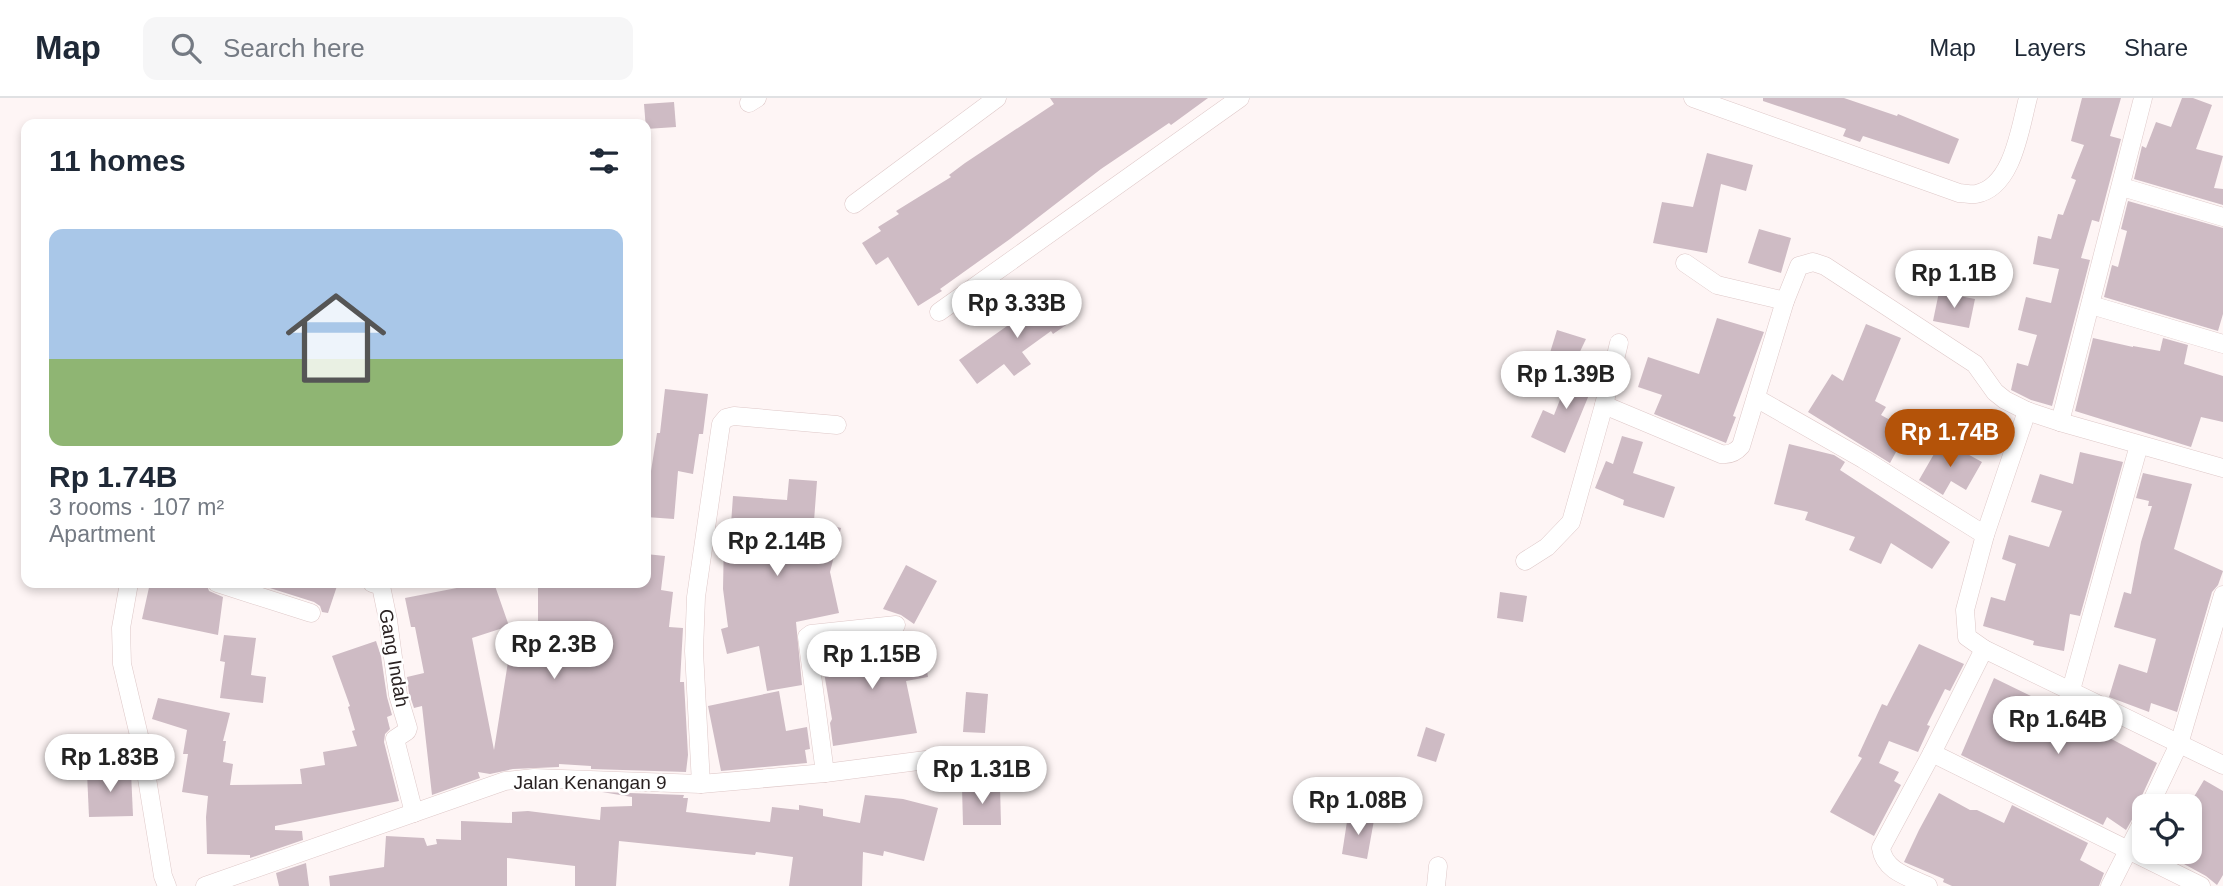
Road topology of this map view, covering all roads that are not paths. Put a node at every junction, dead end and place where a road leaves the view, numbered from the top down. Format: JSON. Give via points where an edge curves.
{"nodes":[{"id":1,"x":997,"y":98,"type":"edge"},
{"id":2,"x":1240,"y":98,"type":"edge"},
{"id":3,"x":1693,"y":98,"type":"edge"},
{"id":4,"x":2028,"y":98,"type":"edge"},
{"id":5,"x":2143,"y":98,"type":"edge"},
{"id":6,"x":2122,"y":187,"type":"junction"},
{"id":7,"x":854,"y":204,"type":"dead end"},
{"id":8,"x":2223,"y":215,"type":"edge"},
{"id":9,"x":1685,"y":263,"type":"dead end"},
{"id":10,"x":1785,"y":300,"type":"junction"},
{"id":11,"x":2091,"y":305,"type":"junction"},
{"id":12,"x":939,"y":312,"type":"dead end"},
{"id":13,"x":1619,"y":343,"type":"dead end"},
{"id":14,"x":2223,"y":344,"type":"edge"},
{"id":15,"x":1756,"y":398,"type":"junction"},
{"id":16,"x":1604,"y":405,"type":"junction"},
{"id":17,"x":2027,"y":411,"type":"junction"},
{"id":18,"x":2060,"y":422,"type":"junction"},
{"id":19,"x":837,"y":425,"type":"dead end"},
{"id":20,"x":2139,"y":444,"type":"junction"},
{"id":21,"x":2223,"y":468,"type":"edge"},
{"id":22,"x":1985,"y":535,"type":"junction"},
{"id":23,"x":1524,"y":561,"type":"dead end"},
{"id":24,"x":128,"y":588,"type":"edge"},
{"id":25,"x":233,"y":588,"type":"edge"},
{"id":26,"x":381,"y":588,"type":"edge"},
{"id":27,"x":2223,"y":596,"type":"edge"},
{"id":28,"x":311,"y":612,"type":"dead end"},
{"id":29,"x":896,"y":625,"type":"dead end"},
{"id":30,"x":1984,"y":649,"type":"junction"},
{"id":31,"x":2071,"y":690,"type":"junction"},
{"id":32,"x":2179,"y":744,"type":"junction"},
{"id":33,"x":1933,"y":753,"type":"junction"},
{"id":34,"x":949,"y":757,"type":"dead end"},
{"id":35,"x":2223,"y":765,"type":"edge"},
{"id":36,"x":825,"y":774,"type":"junction"},
{"id":37,"x":701,"y":783,"type":"junction"},
{"id":38,"x":2155,"y":794,"type":"edge"},
{"id":39,"x":414,"y":813,"type":"junction"},
{"id":40,"x":2132,"y":845,"type":"edge"},
{"id":41,"x":2129,"y":851,"type":"junction"},
{"id":42,"x":1438,"y":866,"type":"dead end"},
{"id":43,"x":167,"y":886,"type":"edge"},
{"id":44,"x":205,"y":886,"type":"edge"},
{"id":45,"x":1436,"y":886,"type":"edge"},
{"id":46,"x":1928,"y":886,"type":"edge"},
{"id":47,"x":2110,"y":886,"type":"edge"},
{"id":48,"x":2201,"y":886,"type":"edge"}],
"edges":[{"from":1,"to":7,"type":"street"},
{"from":2,"to":12,"type":"street"},
{"from":3,"to":4,"type":"street","via":[[1959,192],[1976,194],[1995,184],[2010,163]]},
{"from":5,"to":6,"type":"street"},
{"from":6,"to":8,"type":"street"},
{"from":6,"to":11,"type":"street"},
{"from":9,"to":10,"type":"street","via":[[1717,285]]},
{"from":10,"to":15,"type":"street"},
{"from":10,"to":17,"type":"street","via":[[1799,266],[1813,262],[1825,266],[1975,364],[1995,392]]},
{"from":11,"to":14,"type":"street"},
{"from":11,"to":18,"type":"street"},
{"from":13,"to":16,"type":"street"},
{"from":15,"to":16,"type":"street","via":[[1741,446],[1727,455]]},
{"from":15,"to":22,"type":"street"},
{"from":16,"to":23,"type":"street","via":[[1571,522],[1547,547]]},
{"from":17,"to":18,"type":"street"},
{"from":17,"to":22,"type":"street"},
{"from":18,"to":20,"type":"street"},
{"from":19,"to":37,"type":"street","via":[[734,416],[720,424],[695,597]]},
{"from":20,"to":21,"type":"street"},
{"from":20,"to":31,"type":"street"},
{"from":22,"to":30,"type":"street","via":[[1964,625],[1966,637]]},
{"from":24,"to":43,"type":"street","via":[[121,628],[122,664]]},
{"from":25,"to":28,"type":"street"},
{"from":26,"to":39,"type":"street","name":"Gang Indah","via":[[398,695],[408,728],[395,738]]},
{"from":27,"to":32,"type":"street"},
{"from":29,"to":36,"type":"street","via":[[807,637]]},
{"from":30,"to":31,"type":"street"},
{"from":30,"to":33,"type":"street"},
{"from":31,"to":32,"type":"street"},
{"from":32,"to":35,"type":"street"},
{"from":32,"to":38,"type":"street"},
{"from":33,"to":41,"type":"street"},
{"from":33,"to":46,"type":"street","via":[[1881,848],[1890,867]]},
{"from":34,"to":36,"type":"street","name":"Jalan Kenangan 9"},
{"from":36,"to":37,"type":"street","name":"Jalan Kenangan 9"},
{"from":37,"to":39,"type":"street","name":"Jalan Kenangan 9","via":[[505,781]]},
{"from":39,"to":44,"type":"street","name":"Jalan Kenangan 9"},
{"from":40,"to":41,"type":"street"},
{"from":41,"to":47,"type":"street"},
{"from":41,"to":48,"type":"street"},
{"from":42,"to":45,"type":"street"}]}
